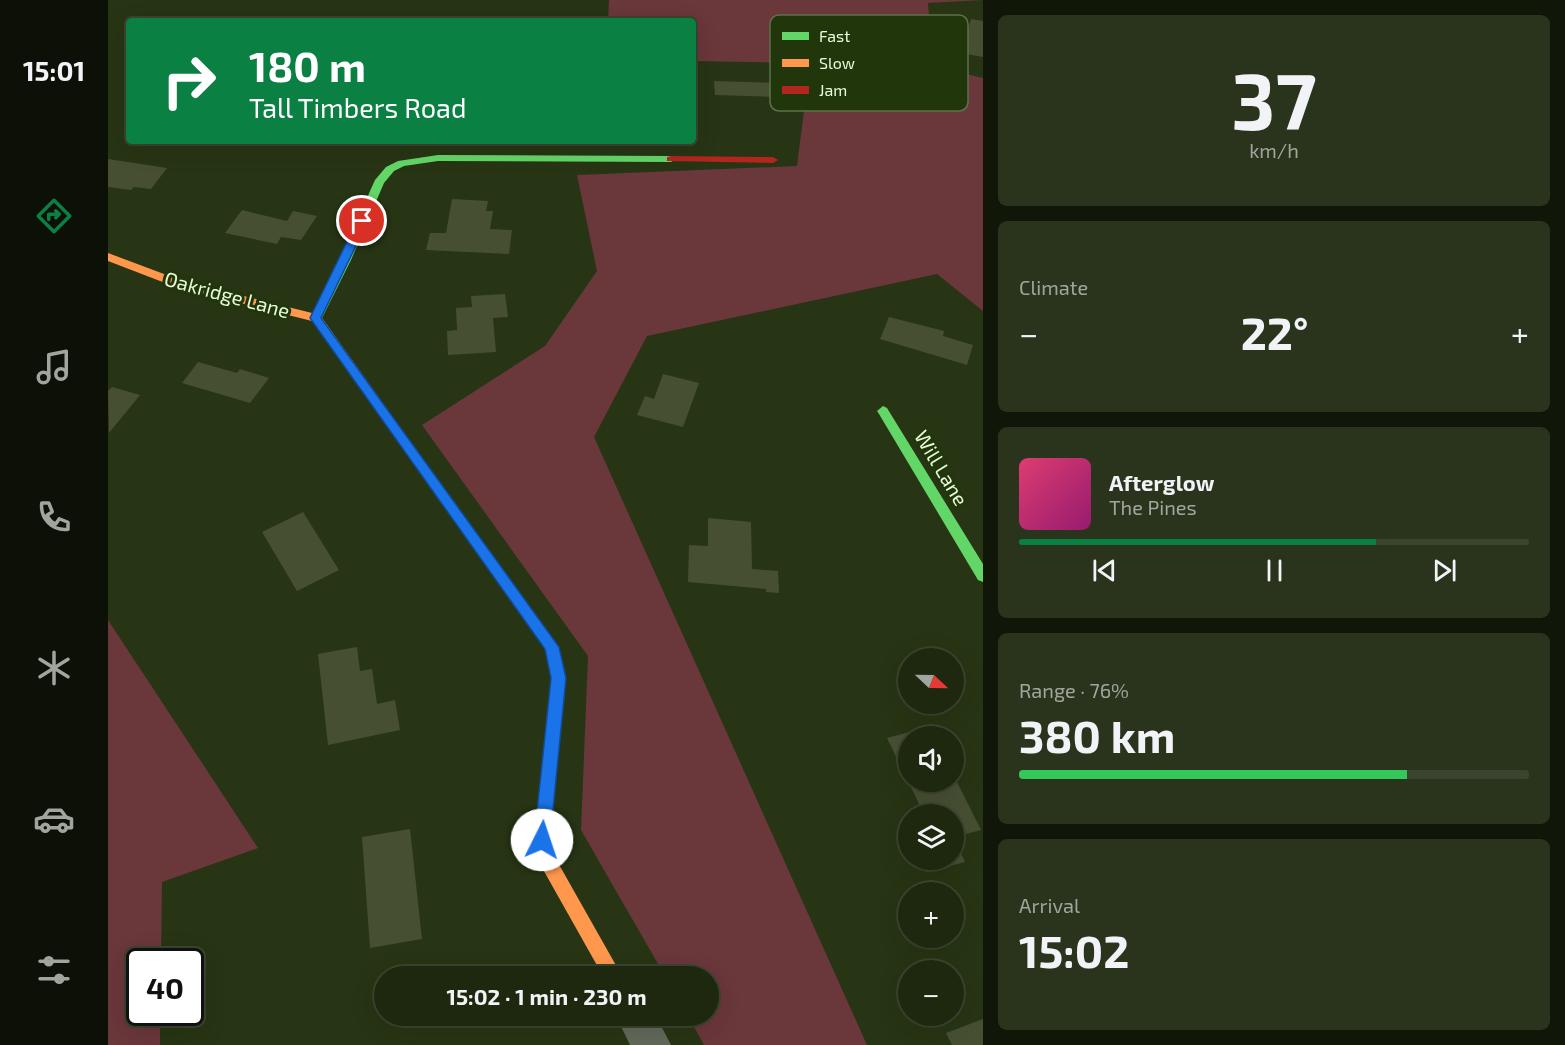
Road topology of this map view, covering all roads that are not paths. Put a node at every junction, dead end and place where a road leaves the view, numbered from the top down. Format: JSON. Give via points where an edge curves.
{"nodes":[{"id":1,"x":773,"y":160,"type":"dead end"},
{"id":2,"x":108,"y":257,"type":"edge"},
{"id":3,"x":315,"y":318,"type":"junction"},
{"id":4,"x":883,"y":411,"type":"dead end"},
{"id":5,"x":983,"y":576,"type":"edge"},
{"id":6,"x":607,"y":966,"type":"edge"},
{"id":7,"x":641,"y":1026,"type":"edge"},
{"id":8,"x":652,"y":1045,"type":"edge"}],
"edges":[{"from":1,"to":3,"type":"street","via":[[438,158],[402,163],[390,169],[379,182]]},
{"from":2,"to":3,"type":"street","name":"Oakridge Lane","via":[[177,283]]},
{"from":3,"to":6,"type":"street","name":"Oakridge Lane","via":[[552,647],[559,678],[542,840],[552,870]]},
{"from":4,"to":5,"type":"street","name":"Will Lane"},
{"from":7,"to":8,"type":"street"}]}
